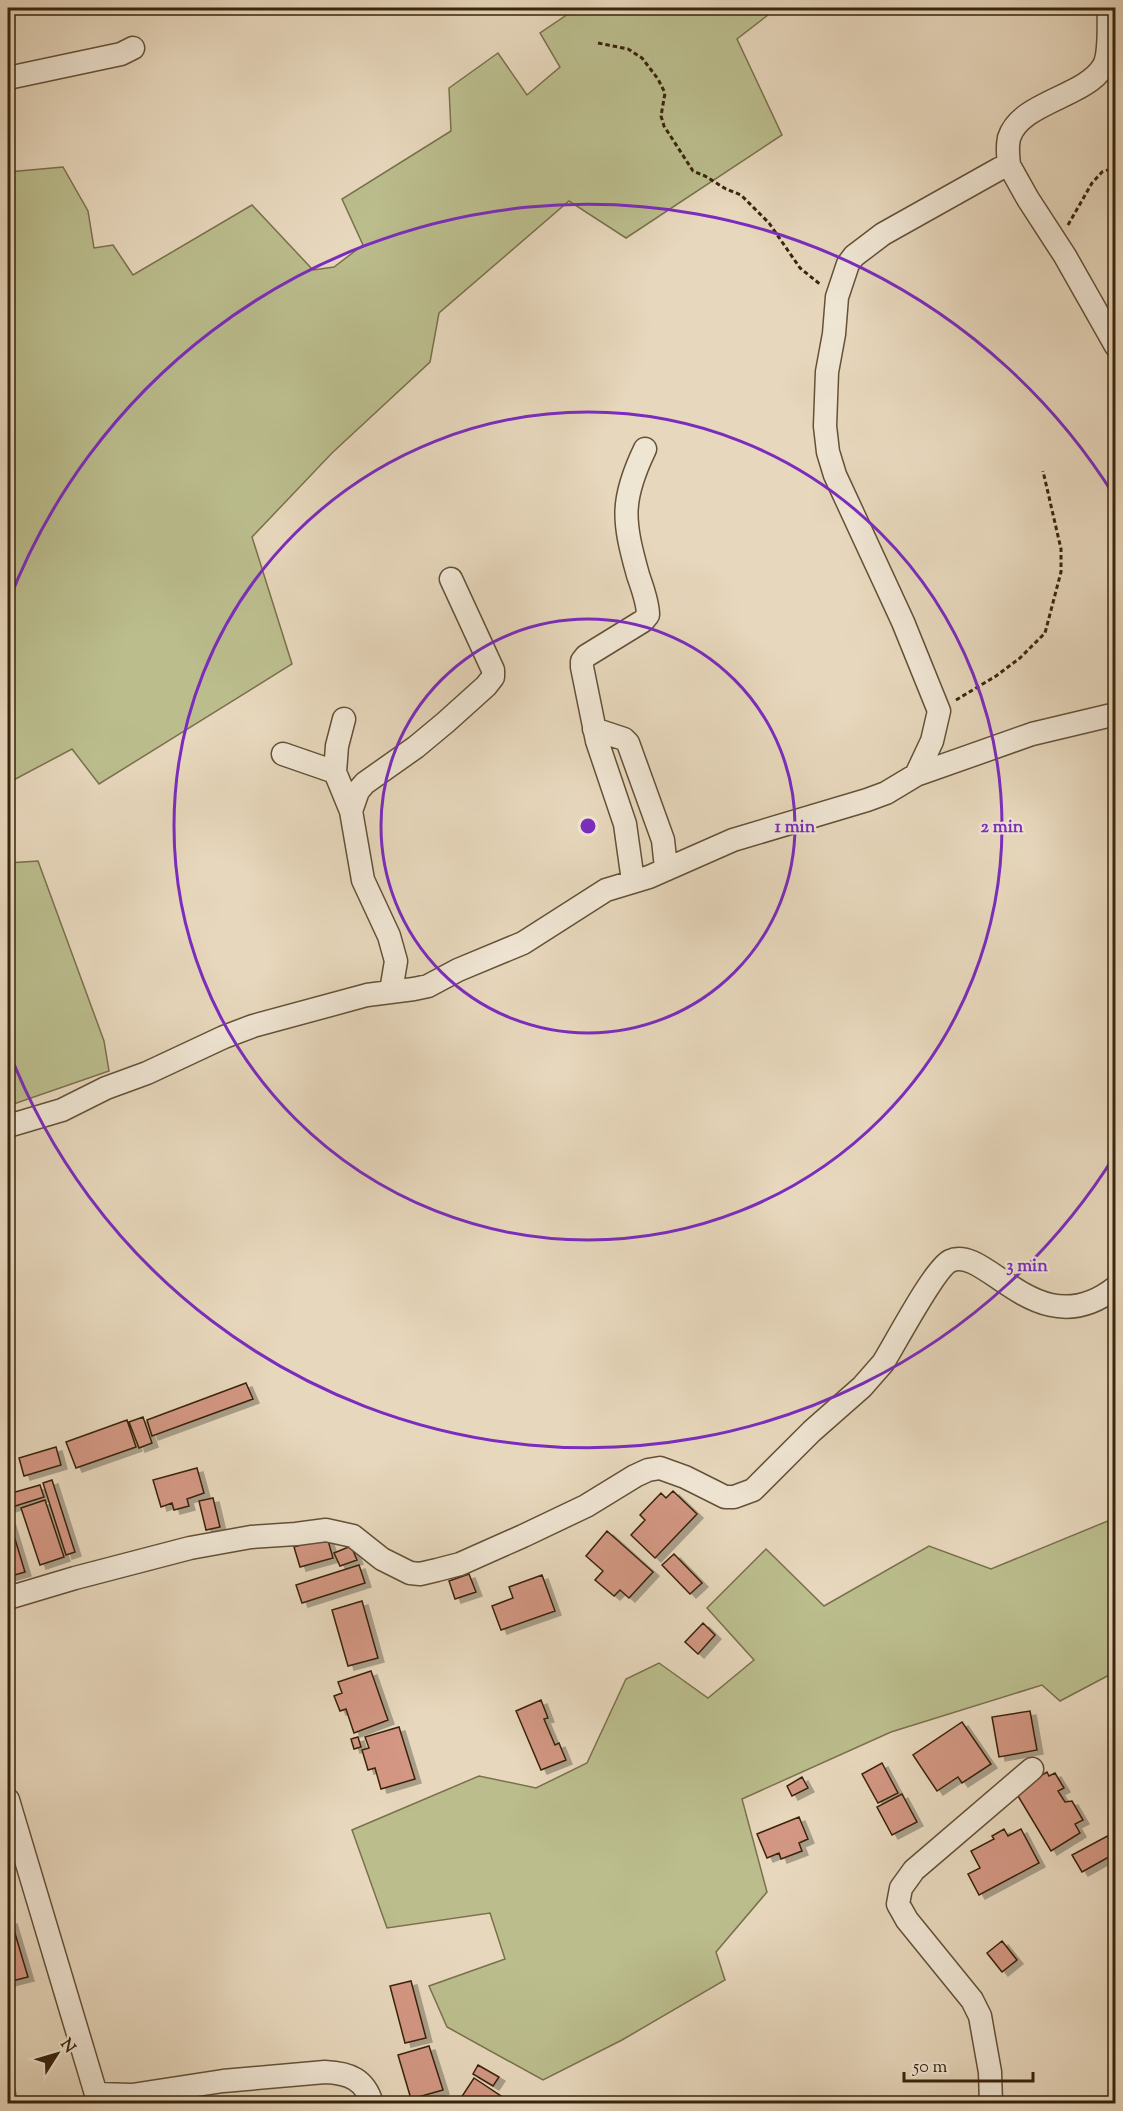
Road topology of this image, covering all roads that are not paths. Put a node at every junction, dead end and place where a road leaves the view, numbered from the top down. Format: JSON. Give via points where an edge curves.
{"nodes":[{"id":1,"x":1109,"y":8,"type":"edge"},
{"id":2,"x":133,"y":48,"type":"dead end"},
{"id":3,"x":8,"y":78,"type":"edge"},
{"id":4,"x":1009,"y":165,"type":"junction"},
{"id":5,"x":1116,"y":346,"type":"edge"},
{"id":6,"x":645,"y":449,"type":"dead end"},
{"id":7,"x":451,"y":579,"type":"dead end"},
{"id":8,"x":1116,"y":714,"type":"edge"},
{"id":9,"x":344,"y":719,"type":"dead end"},
{"id":10,"x":594,"y":729,"type":"junction"},
{"id":11,"x":284,"y":754,"type":"dead end"},
{"id":12,"x":335,"y":772,"type":"junction"},
{"id":13,"x":916,"y":775,"type":"junction"},
{"id":14,"x":351,"y":811,"type":"junction"},
{"id":15,"x":666,"y":868,"type":"junction"},
{"id":16,"x":633,"y":881,"type":"junction"},
{"id":17,"x":391,"y":991,"type":"junction"},
{"id":18,"x":8,"y":1126,"type":"edge"},
{"id":19,"x":1116,"y":1287,"type":"edge"},
{"id":20,"x":8,"y":1598,"type":"edge"},
{"id":21,"x":1032,"y":1770,"type":"dead end"},
{"id":22,"x":8,"y":1800,"type":"edge"},
{"id":23,"x":97,"y":2099,"type":"edge"},
{"id":24,"x":372,"y":2103,"type":"edge"},
{"id":25,"x":991,"y":2103,"type":"edge"}],
"edges":[{"from":1,"to":4,"type":"street","via":[[1104,66],[1079,87],[1023,119],[1010,137]]},
{"from":2,"to":3,"type":"street","via":[[121,54]]},
{"from":4,"to":5,"type":"street"},
{"from":4,"to":13,"type":"street","via":[[884,234],[854,256],[837,297],[826,391],[828,452],[939,711],[933,741]]},
{"from":6,"to":10,"type":"street","via":[[626,507],[628,540],[648,615],[582,661]]},
{"from":7,"to":14,"type":"street","via":[[493,677],[416,747],[365,783]]},
{"from":8,"to":13,"type":"street","via":[[1032,734]]},
{"from":9,"to":12,"type":"street"},
{"from":10,"to":15,"type":"street","via":[[628,743],[663,840]]},
{"from":10,"to":16,"type":"street","via":[[625,824]]},
{"from":11,"to":12,"type":"street"},
{"from":12,"to":14,"type":"street"},
{"from":13,"to":15,"type":"street","via":[[886,793],[733,840]]},
{"from":14,"to":17,"type":"street","via":[[363,880],[396,961]]},
{"from":15,"to":16,"type":"street","via":[[649,878]]},
{"from":16,"to":17,"type":"street","via":[[606,890],[512,950],[428,986]]},
{"from":17,"to":18,"type":"street","via":[[253,1026],[62,1110]]},
{"from":19,"to":20,"type":"street","via":[[1089,1302],[1054,1306],[1008,1286],[970,1260],[949,1261],[934,1278],[873,1376],[744,1495],[724,1497],[660,1468],[635,1476],[573,1513],[460,1564],[420,1574],[382,1559],[353,1536],[326,1530],[190,1548]]},
{"from":21,"to":25,"type":"street","via":[[914,1870],[901,1888],[898,1904],[980,2016]]},
{"from":22,"to":23,"type":"street"},
{"from":23,"to":24,"type":"street","via":[[234,2079],[325,2072],[359,2080]]}]}
